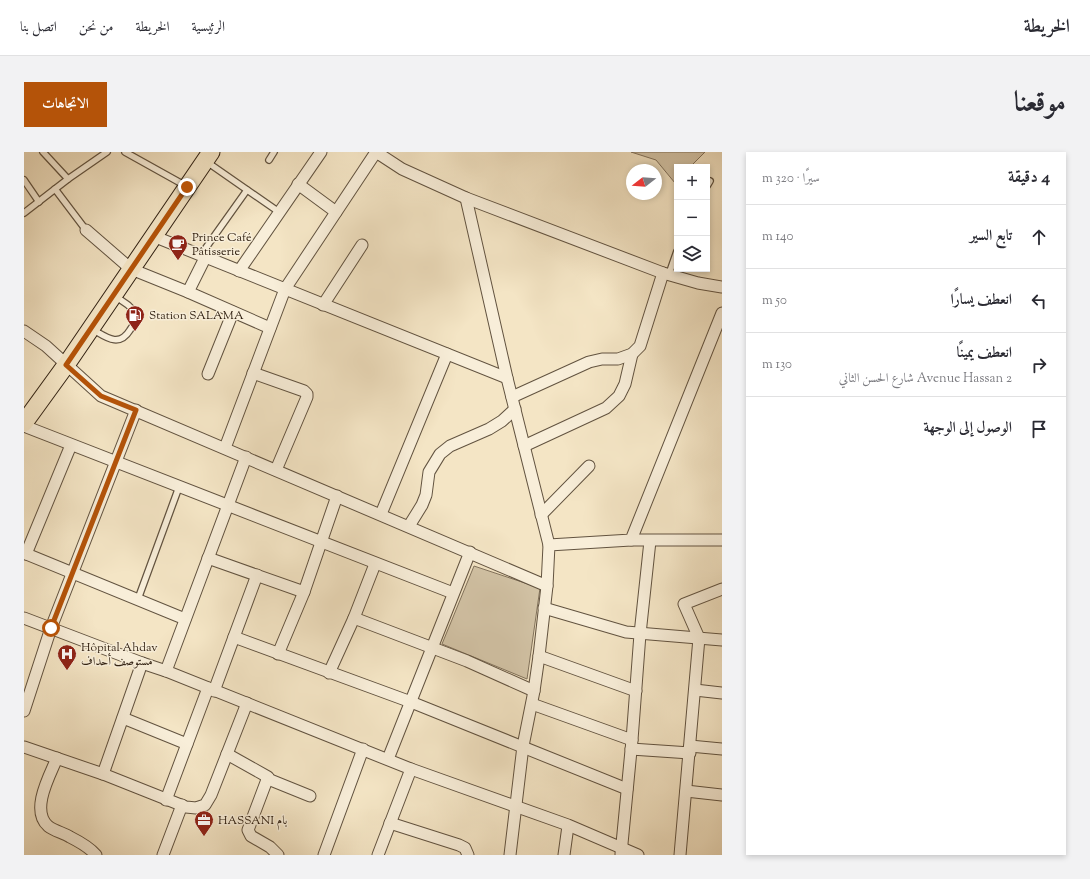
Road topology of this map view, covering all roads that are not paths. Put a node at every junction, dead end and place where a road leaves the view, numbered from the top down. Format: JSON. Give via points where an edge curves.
{"nodes":[{"id":1,"x":43,"y":152,"type":"edge"},
{"id":2,"x":107,"y":152,"type":"edge"},
{"id":3,"x":126,"y":152,"type":"edge"},
{"id":4,"x":274,"y":152,"type":"edge"},
{"id":5,"x":321,"y":152,"type":"edge"},
{"id":6,"x":208,"y":156,"type":"edge"},
{"id":7,"x":269,"y":160,"type":"dead end"},
{"id":8,"x":68,"y":179,"type":"junction"},
{"id":9,"x":24,"y":180,"type":"edge"},
{"id":10,"x":298,"y":184,"type":"junction"},
{"id":11,"x":187,"y":187,"type":"junction"},
{"id":12,"x":55,"y":189,"type":"junction"},
{"id":13,"x":247,"y":190,"type":"junction"},
{"id":14,"x":466,"y":198,"type":"junction"},
{"id":15,"x":39,"y":202,"type":"junction"},
{"id":16,"x":279,"y":212,"type":"junction"},
{"id":17,"x":336,"y":212,"type":"junction"},
{"id":18,"x":24,"y":214,"type":"edge"},
{"id":19,"x":86,"y":230,"type":"joint"},
{"id":20,"x":153,"y":236,"type":"junction"},
{"id":21,"x":362,"y":245,"type":"dead end"},
{"id":22,"x":203,"y":257,"type":"junction"},
{"id":23,"x":674,"y":257,"type":"edge"},
{"id":24,"x":131,"y":269,"type":"junction"},
{"id":25,"x":239,"y":271,"type":"junction"},
{"id":26,"x":666,"y":273,"type":"junction"},
{"id":27,"x":722,"y":287,"type":"edge"},
{"id":28,"x":284,"y":289,"type":"junction"},
{"id":29,"x":188,"y":292,"type":"junction"},
{"id":30,"x":113,"y":295,"type":"junction"},
{"id":31,"x":323,"y":305,"type":"junction"},
{"id":32,"x":233,"y":312,"type":"junction"},
{"id":33,"x":722,"y":313,"type":"edge"},
{"id":34,"x":90,"y":328,"type":"junction"},
{"id":35,"x":270,"y":328,"type":"junction"},
{"id":36,"x":24,"y":331,"type":"edge"},
{"id":37,"x":447,"y":354,"type":"junction"},
{"id":38,"x":632,"y":354,"type":"junction"},
{"id":39,"x":66,"y":365,"type":"junction"},
{"id":40,"x":253,"y":373,"type":"junction"},
{"id":41,"x":208,"y":374,"type":"dead end"},
{"id":42,"x":507,"y":378,"type":"junction"},
{"id":43,"x":512,"y":397,"type":"junction"},
{"id":44,"x":515,"y":408,"type":"junction"},
{"id":45,"x":136,"y":410,"type":"junction"},
{"id":46,"x":24,"y":422,"type":"edge"},
{"id":47,"x":24,"y":426,"type":"edge"},
{"id":48,"x":71,"y":445,"type":"junction"},
{"id":49,"x":524,"y":446,"type":"junction"},
{"id":50,"x":225,"y":448,"type":"junction"},
{"id":51,"x":246,"y":457,"type":"junction"},
{"id":52,"x":116,"y":462,"type":"junction"},
{"id":53,"x":589,"y":466,"type":"dead end"},
{"id":54,"x":276,"y":470,"type":"junction"},
{"id":55,"x":179,"y":487,"type":"junction"},
{"id":56,"x":337,"y":496,"type":"junction"},
{"id":57,"x":228,"y":506,"type":"junction"},
{"id":58,"x":381,"y":514,"type":"junction"},
{"id":59,"x":541,"y":515,"type":"junction"},
{"id":60,"x":409,"y":526,"type":"junction"},
{"id":61,"x":631,"y":540,"type":"junction"},
{"id":62,"x":722,"y":540,"type":"edge"},
{"id":63,"x":650,"y":541,"type":"junction"},
{"id":64,"x":322,"y":543,"type":"junction"},
{"id":65,"x":549,"y":545,"type":"junction"},
{"id":66,"x":470,"y":552,"type":"junction"},
{"id":67,"x":25,"y":554,"type":"edge"},
{"id":68,"x":208,"y":558,"type":"junction"},
{"id":69,"x":375,"y":564,"type":"junction"},
{"id":70,"x":72,"y":573,"type":"junction"},
{"id":71,"x":257,"y":575,"type":"junction"},
{"id":72,"x":547,"y":586,"type":"junction"},
{"id":73,"x":722,"y":589,"type":"edge"},
{"id":74,"x":304,"y":592,"type":"junction"},
{"id":75,"x":453,"y":593,"type":"junction"},
{"id":76,"x":138,"y":599,"type":"junction"},
{"id":77,"x":544,"y":608,"type":"junction"},
{"id":78,"x":24,"y":618,"type":"edge"},
{"id":79,"x":354,"y":618,"type":"junction"},
{"id":80,"x":185,"y":619,"type":"junction"},
{"id":81,"x":51,"y":628,"type":"junction"},
{"id":82,"x":640,"y":634,"type":"junction"},
{"id":83,"x":234,"y":638,"type":"junction"},
{"id":84,"x":699,"y":638,"type":"junction"},
{"id":85,"x":722,"y":640,"type":"edge"},
{"id":86,"x":432,"y":647,"type":"junction"},
{"id":87,"x":278,"y":654,"type":"junction"},
{"id":88,"x":539,"y":656,"type":"junction"},
{"id":89,"x":142,"y":663,"type":"junction"},
{"id":90,"x":166,"y":671,"type":"junction"},
{"id":91,"x":329,"y":673,"type":"junction"},
{"id":92,"x":211,"y":689,"type":"junction"},
{"id":93,"x":695,"y":690,"type":"junction"},
{"id":94,"x":534,"y":691,"type":"junction"},
{"id":95,"x":636,"y":691,"type":"junction"},
{"id":96,"x":722,"y":693,"type":"edge"},
{"id":97,"x":411,"y":702,"type":"junction"},
{"id":98,"x":247,"y":703,"type":"junction"},
{"id":99,"x":532,"y":704,"type":"junction"},
{"id":100,"x":24,"y":711,"type":"edge"},
{"id":101,"x":123,"y":718,"type":"junction"},
{"id":102,"x":187,"y":744,"type":"junction"},
{"id":103,"x":631,"y":745,"type":"junction"},
{"id":104,"x":522,"y":746,"type":"junction"},
{"id":105,"x":24,"y":747,"type":"edge"},
{"id":106,"x":363,"y":749,"type":"junction"},
{"id":107,"x":722,"y":749,"type":"edge"},
{"id":108,"x":690,"y":750,"type":"junction"},
{"id":109,"x":227,"y":754,"type":"junction"},
{"id":110,"x":57,"y":758,"type":"junction"},
{"id":111,"x":388,"y":759,"type":"junction"},
{"id":112,"x":411,"y":769,"type":"junction"},
{"id":113,"x":103,"y":774,"type":"junction"},
{"id":114,"x":268,"y":779,"type":"junction"},
{"id":115,"x":627,"y":789,"type":"junction"},
{"id":116,"x":686,"y":791,"type":"junction"},
{"id":117,"x":722,"y":795,"type":"edge"},
{"id":118,"x":310,"y":796,"type":"dead end"},
{"id":119,"x":166,"y":800,"type":"junction"},
{"id":120,"x":182,"y":806,"type":"junction"},
{"id":121,"x":515,"y":807,"type":"junction"},
{"id":122,"x":390,"y":822,"type":"junction"},
{"id":123,"x":568,"y":826,"type":"junction"},
{"id":124,"x":621,"y":852,"type":"edge"},
{"id":125,"x":96,"y":855,"type":"edge"},
{"id":126,"x":163,"y":855,"type":"edge"},
{"id":127,"x":278,"y":855,"type":"edge"},
{"id":128,"x":324,"y":855,"type":"edge"},
{"id":129,"x":378,"y":855,"type":"edge"},
{"id":130,"x":468,"y":855,"type":"edge"},
{"id":131,"x":510,"y":855,"type":"edge"},
{"id":132,"x":564,"y":855,"type":"edge"},
{"id":133,"x":638,"y":855,"type":"edge"},
{"id":134,"x":680,"y":855,"type":"edge"}],
"edges":[{"from":1,"to":8,"type":"lane"},
{"from":2,"to":8,"type":"lane"},
{"from":3,"to":11,"type":"lane"},
{"from":4,"to":7,"type":"lane"},
{"from":5,"to":10,"type":"street"},
{"from":6,"to":11,"type":"main road"},
{"from":6,"to":13,"type":"lane"},
{"from":8,"to":12,"type":"lane"},
{"from":9,"to":15,"type":"lane"},
{"from":10,"to":16,"type":"street"},
{"from":10,"to":17,"type":"street"},
{"from":11,"to":20,"type":"main road"},
{"from":12,"to":15,"type":"lane"},
{"from":12,"to":19,"type":"lane"},
{"from":13,"to":16,"type":"lane"},
{"from":13,"to":22,"type":"lane"},
{"from":14,"to":17,"type":"street","via":[[402,169],[376,152]]},
{"from":14,"to":26,"type":"street"},
{"from":14,"to":42,"type":"street"},
{"from":15,"to":18,"type":"lane"},
{"from":16,"to":25,"type":"street"},
{"from":17,"to":28,"type":"street"},
{"from":19,"to":24,"type":"street"},
{"from":20,"to":22,"type":"street"},
{"from":20,"to":24,"type":"main road"},
{"from":21,"to":31,"type":"street"},
{"from":22,"to":25,"type":"street"},
{"from":22,"to":29,"type":"street"},
{"from":23,"to":26,"type":"lane"},
{"from":24,"to":29,"type":"street"},
{"from":24,"to":30,"type":"main road"},
{"from":25,"to":28,"type":"street"},
{"from":26,"to":27,"type":"street"},
{"from":26,"to":38,"type":"street","via":[[640,346]]},
{"from":28,"to":31,"type":"street"},
{"from":28,"to":35,"type":"street"},
{"from":29,"to":32,"type":"street"},
{"from":30,"to":34,"type":"main road"},
{"from":30,"to":34,"type":"lane","via":[[136,313],[137,319],[126,337],[110,340]]},
{"from":31,"to":37,"type":"street"},
{"from":32,"to":35,"type":"street"},
{"from":32,"to":41,"type":"street"},
{"from":33,"to":61,"type":"street"},
{"from":34,"to":39,"type":"main road"},
{"from":35,"to":40,"type":"street"},
{"from":36,"to":39,"type":"street","via":[[46,346]]},
{"from":37,"to":42,"type":"street"},
{"from":37,"to":58,"type":"street"},
{"from":38,"to":43,"type":"street","via":[[618,359],[589,362]]},
{"from":38,"to":49,"type":"street","via":[[625,384],[619,396],[606,408]]},
{"from":39,"to":45,"type":"street","via":[[101,396]]},
{"from":39,"to":46,"type":"main road"},
{"from":40,"to":50,"type":"street"},
{"from":40,"to":54,"type":"street","via":[[307,394]]},
{"from":42,"to":43,"type":"street"},
{"from":43,"to":44,"type":"street"},
{"from":44,"to":49,"type":"street"},
{"from":44,"to":60,"type":"street","via":[[489,430],[450,446],[440,454],[429,472],[422,505]]},
{"from":45,"to":50,"type":"street"},
{"from":45,"to":52,"type":"street"},
{"from":47,"to":48,"type":"street"},
{"from":48,"to":52,"type":"street"},
{"from":48,"to":67,"type":"street"},
{"from":49,"to":59,"type":"street"},
{"from":50,"to":51,"type":"street"},
{"from":51,"to":54,"type":"street"},
{"from":51,"to":57,"type":"street"},
{"from":52,"to":55,"type":"street"},
{"from":52,"to":70,"type":"street"},
{"from":53,"to":59,"type":"street"},
{"from":54,"to":56,"type":"street"},
{"from":55,"to":57,"type":"street"},
{"from":55,"to":76,"type":"lane"},
{"from":56,"to":58,"type":"street"},
{"from":56,"to":64,"type":"street"},
{"from":57,"to":64,"type":"street"},
{"from":57,"to":68,"type":"street"},
{"from":58,"to":60,"type":"street"},
{"from":59,"to":65,"type":"street"},
{"from":60,"to":66,"type":"street"},
{"from":61,"to":63,"type":"street"},
{"from":61,"to":65,"type":"street"},
{"from":62,"to":63,"type":"street"},
{"from":63,"to":82,"type":"street"},
{"from":64,"to":69,"type":"street"},
{"from":64,"to":74,"type":"street"},
{"from":65,"to":72,"type":"street"},
{"from":66,"to":72,"type":"street"},
{"from":66,"to":75,"type":"street"},
{"from":67,"to":70,"type":"street"},
{"from":68,"to":71,"type":"street"},
{"from":68,"to":80,"type":"street"},
{"from":69,"to":75,"type":"street"},
{"from":69,"to":79,"type":"street"},
{"from":70,"to":76,"type":"street"},
{"from":70,"to":81,"type":"street"},
{"from":71,"to":74,"type":"street"},
{"from":71,"to":83,"type":"street"},
{"from":72,"to":77,"type":"street"},
{"from":73,"to":84,"type":"street","via":[[684,604]]},
{"from":74,"to":87,"type":"street"},
{"from":75,"to":86,"type":"street"},
{"from":76,"to":80,"type":"street"},
{"from":77,"to":82,"type":"street"},
{"from":77,"to":88,"type":"street"},
{"from":78,"to":81,"type":"street"},
{"from":79,"to":86,"type":"street"},
{"from":79,"to":91,"type":"street"},
{"from":80,"to":90,"type":"street"},
{"from":81,"to":89,"type":"street"},
{"from":81,"to":100,"type":"street"},
{"from":82,"to":84,"type":"street"},
{"from":82,"to":95,"type":"street"},
{"from":83,"to":87,"type":"street"},
{"from":83,"to":92,"type":"street"},
{"from":84,"to":85,"type":"street"},
{"from":84,"to":93,"type":"street"},
{"from":86,"to":94,"type":"street"},
{"from":86,"to":97,"type":"street"},
{"from":87,"to":91,"type":"street"},
{"from":88,"to":94,"type":"street"},
{"from":88,"to":95,"type":"street"},
{"from":89,"to":90,"type":"street"},
{"from":89,"to":101,"type":"street"},
{"from":90,"to":92,"type":"street"},
{"from":91,"to":97,"type":"street"},
{"from":92,"to":98,"type":"street"},
{"from":92,"to":102,"type":"street"},
{"from":93,"to":96,"type":"street"},
{"from":93,"to":108,"type":"street"},
{"from":94,"to":99,"type":"street"},
{"from":95,"to":103,"type":"street"},
{"from":97,"to":104,"type":"street"},
{"from":97,"to":111,"type":"street"},
{"from":98,"to":106,"type":"street"},
{"from":98,"to":109,"type":"street"},
{"from":99,"to":103,"type":"street"},
{"from":99,"to":104,"type":"street"},
{"from":101,"to":102,"type":"street"},
{"from":101,"to":113,"type":"street"},
{"from":102,"to":119,"type":"street"},
{"from":103,"to":108,"type":"street"},
{"from":103,"to":115,"type":"street"},
{"from":104,"to":115,"type":"street"},
{"from":104,"to":121,"type":"street"},
{"from":105,"to":110,"type":"street"},
{"from":106,"to":111,"type":"street"},
{"from":106,"to":128,"type":"street"},
{"from":107,"to":108,"type":"street"},
{"from":108,"to":116,"type":"street"},
{"from":109,"to":114,"type":"street","via":[[267,775]]},
{"from":109,"to":120,"type":"street","via":[[208,802],[196,808]]},
{"from":110,"to":113,"type":"street"},
{"from":110,"to":125,"type":"street","via":[[42,796],[41,810],[44,819],[48,826],[82,843]]},
{"from":111,"to":112,"type":"street"},
{"from":112,"to":121,"type":"street"},
{"from":112,"to":122,"type":"street"},
{"from":113,"to":119,"type":"street"},
{"from":114,"to":118,"type":"street"},
{"from":114,"to":127,"type":"street","via":[[248,830],[249,834]]},
{"from":115,"to":124,"type":"street"},
{"from":116,"to":117,"type":"street"},
{"from":116,"to":134,"type":"street"},
{"from":119,"to":120,"type":"street"},
{"from":120,"to":126,"type":"street"},
{"from":121,"to":123,"type":"street"},
{"from":121,"to":131,"type":"street"},
{"from":122,"to":129,"type":"street"},
{"from":122,"to":130,"type":"street","via":[[459,845],[465,848]]},
{"from":123,"to":124,"type":"street"},
{"from":123,"to":132,"type":"street"},
{"from":124,"to":133,"type":"street"}]}
